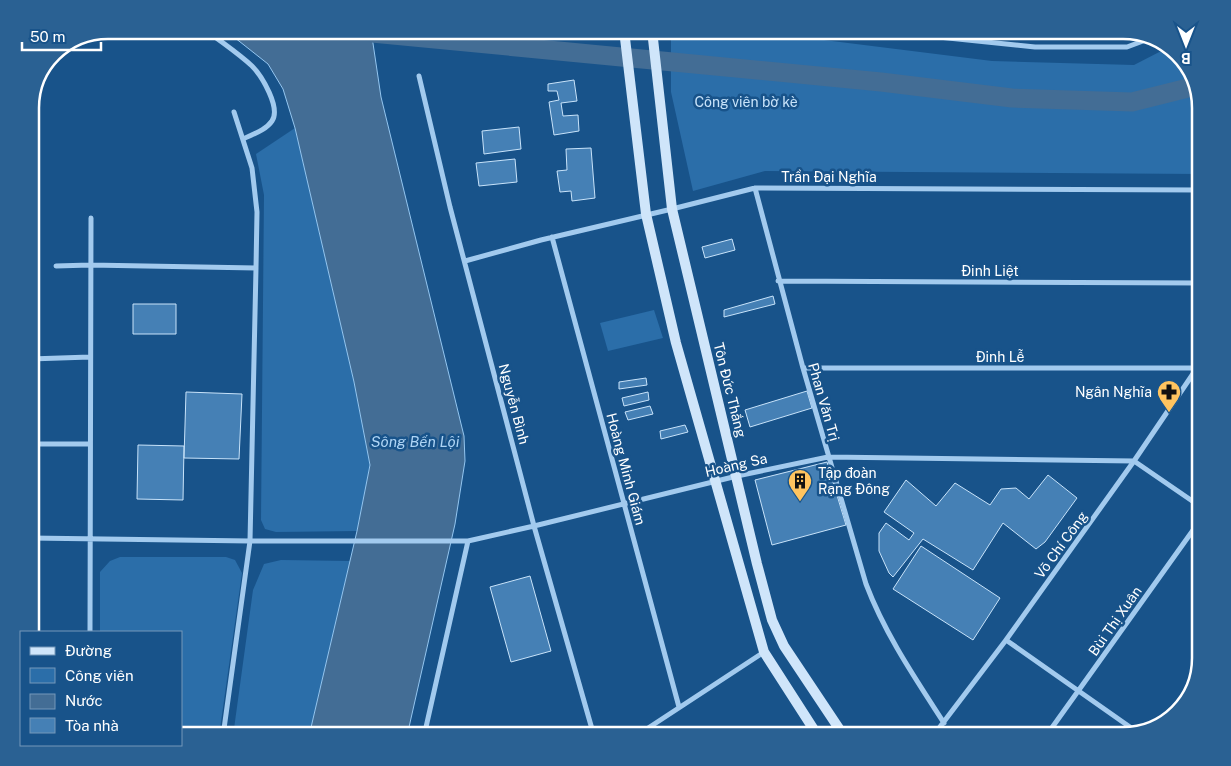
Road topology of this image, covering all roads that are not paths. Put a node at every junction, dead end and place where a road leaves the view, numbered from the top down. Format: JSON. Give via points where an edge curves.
{"nodes":[{"id":1,"x":217,"y":39,"type":"edge"},
{"id":2,"x":625,"y":39,"type":"edge"},
{"id":3,"x":653,"y":39,"type":"edge"},
{"id":4,"x":961,"y":39,"type":"edge"},
{"id":5,"x":1142,"y":41,"type":"edge"},
{"id":6,"x":419,"y":76,"type":"dead end"},
{"id":7,"x":234,"y":112,"type":"dead end"},
{"id":8,"x":243,"y":139,"type":"junction"},
{"id":9,"x":755,"y":188,"type":"junction"},
{"id":10,"x":1192,"y":190,"type":"edge"},
{"id":11,"x":672,"y":209,"type":"junction"},
{"id":12,"x":646,"y":214,"type":"junction"},
{"id":13,"x":91,"y":218,"type":"dead end"},
{"id":14,"x":552,"y":237,"type":"junction"},
{"id":15,"x":465,"y":261,"type":"junction"},
{"id":16,"x":90,"y":265,"type":"junction"},
{"id":17,"x":56,"y":266,"type":"dead end"},
{"id":18,"x":256,"y":268,"type":"junction"},
{"id":19,"x":778,"y":281,"type":"junction"},
{"id":20,"x":1192,"y":283,"type":"edge"},
{"id":21,"x":90,"y":357,"type":"junction"},
{"id":22,"x":39,"y":358,"type":"edge"},
{"id":23,"x":803,"y":368,"type":"junction"},
{"id":24,"x":1192,"y":368,"type":"edge"},
{"id":25,"x":1192,"y":375,"type":"edge"},
{"id":26,"x":39,"y":444,"type":"edge"},
{"id":27,"x":90,"y":444,"type":"junction"},
{"id":28,"x":828,"y":457,"type":"junction"},
{"id":29,"x":1134,"y":461,"type":"junction"},
{"id":30,"x":737,"y":476,"type":"junction"},
{"id":31,"x":714,"y":481,"type":"junction"},
{"id":32,"x":1192,"y":502,"type":"edge"},
{"id":33,"x":624,"y":504,"type":"junction"},
{"id":34,"x":534,"y":526,"type":"junction"},
{"id":35,"x":1192,"y":532,"type":"edge"},
{"id":36,"x":39,"y":538,"type":"edge"},
{"id":37,"x":90,"y":539,"type":"junction"},
{"id":38,"x":250,"y":541,"type":"junction"},
{"id":39,"x":468,"y":541,"type":"junction"},
{"id":40,"x":90,"y":631,"type":"edge"},
{"id":41,"x":1006,"y":640,"type":"junction"},
{"id":42,"x":764,"y":652,"type":"junction"},
{"id":43,"x":1078,"y":692,"type":"junction"},
{"id":44,"x":678,"y":707,"type":"junction"},
{"id":45,"x":944,"y":723,"type":"junction"},
{"id":46,"x":224,"y":727,"type":"edge"},
{"id":47,"x":426,"y":727,"type":"edge"},
{"id":48,"x":591,"y":727,"type":"edge"},
{"id":49,"x":649,"y":727,"type":"edge"},
{"id":50,"x":812,"y":727,"type":"edge"},
{"id":51,"x":838,"y":727,"type":"edge"},
{"id":52,"x":941,"y":727,"type":"edge"},
{"id":53,"x":1053,"y":727,"type":"edge"},
{"id":54,"x":1130,"y":727,"type":"edge"}],
"edges":[{"from":1,"to":8,"type":"street","via":[[253,68],[276,112],[266,128]]},
{"from":2,"to":12,"type":"main road"},
{"from":3,"to":11,"type":"main road","name":"Tôn Đức Thắng"},
{"from":4,"to":5,"type":"street","via":[[1035,47],[1127,47]]},
{"from":6,"to":15,"type":"street","name":"Nguyễn Bình"},
{"from":7,"to":8,"type":"street"},
{"from":8,"to":18,"type":"street","via":[[252,168],[257,212]]},
{"from":9,"to":10,"type":"street","name":"Trần Đại Nghĩa"},
{"from":9,"to":11,"type":"street","name":"Trần Đại Nghĩa"},
{"from":9,"to":19,"type":"street","name":"Phan Văn Trị"},
{"from":11,"to":12,"type":"street","name":"Trần Đại Nghĩa"},
{"from":11,"to":30,"type":"main road","name":"Tôn Đức Thắng"},
{"from":12,"to":14,"type":"street","name":"Trần Đại Nghĩa"},
{"from":12,"to":31,"type":"main road","via":[[676,343]]},
{"from":13,"to":16,"type":"street"},
{"from":14,"to":15,"type":"street","name":"Trần Đại Nghĩa"},
{"from":14,"to":33,"type":"street","name":"Hoàng Minh Giám"},
{"from":15,"to":34,"type":"street","name":"Nguyễn Bình"},
{"from":16,"to":17,"type":"street"},
{"from":16,"to":18,"type":"street"},
{"from":16,"to":21,"type":"street"},
{"from":18,"to":38,"type":"street"},
{"from":19,"to":20,"type":"street","name":"Đinh Liệt"},
{"from":19,"to":23,"type":"street","name":"Phan Văn Trị"},
{"from":21,"to":22,"type":"street"},
{"from":21,"to":27,"type":"street"},
{"from":23,"to":24,"type":"street","name":"Đinh Lễ"},
{"from":23,"to":28,"type":"street","name":"Phan Văn Trị"},
{"from":25,"to":29,"type":"street","name":"Võ Chí Công"},
{"from":26,"to":27,"type":"street"},
{"from":27,"to":37,"type":"street"},
{"from":28,"to":29,"type":"street","name":"Hoàng Sa"},
{"from":28,"to":30,"type":"street","name":"Hoàng Sa"},
{"from":28,"to":45,"type":"street","name":"Phan Văn Trị","via":[[877,611]]},
{"from":29,"to":32,"type":"street"},
{"from":29,"to":41,"type":"street","name":"Võ Chí Công"},
{"from":30,"to":31,"type":"street","name":"Hoàng Sa"},
{"from":30,"to":51,"type":"main road","name":"Tôn Đức Thắng","via":[[772,620],[784,646]]},
{"from":31,"to":33,"type":"street","name":"Hoàng Sa"},
{"from":31,"to":42,"type":"main road"},
{"from":33,"to":34,"type":"street","name":"Hoàng Sa"},
{"from":33,"to":44,"type":"street","name":"Hoàng Minh Giám"},
{"from":34,"to":39,"type":"street","name":"Hoàng Sa"},
{"from":34,"to":48,"type":"street","name":"Nguyễn Bình"},
{"from":35,"to":43,"type":"street","name":"Bùi Thị Xuân"},
{"from":36,"to":37,"type":"street","name":"Hoàng Sa"},
{"from":37,"to":38,"type":"street","name":"Hoàng Sa"},
{"from":37,"to":40,"type":"street"},
{"from":38,"to":39,"type":"street","name":"Hoàng Sa"},
{"from":38,"to":46,"type":"street"},
{"from":39,"to":47,"type":"street"},
{"from":41,"to":43,"type":"street"},
{"from":41,"to":45,"type":"street","name":"Võ Chí Công"},
{"from":42,"to":44,"type":"street"},
{"from":42,"to":50,"type":"main road"},
{"from":43,"to":53,"type":"street","name":"Bùi Thị Xuân"},
{"from":43,"to":54,"type":"street"},
{"from":44,"to":49,"type":"street"},
{"from":45,"to":52,"type":"street","name":"Võ Chí Công"}]}
